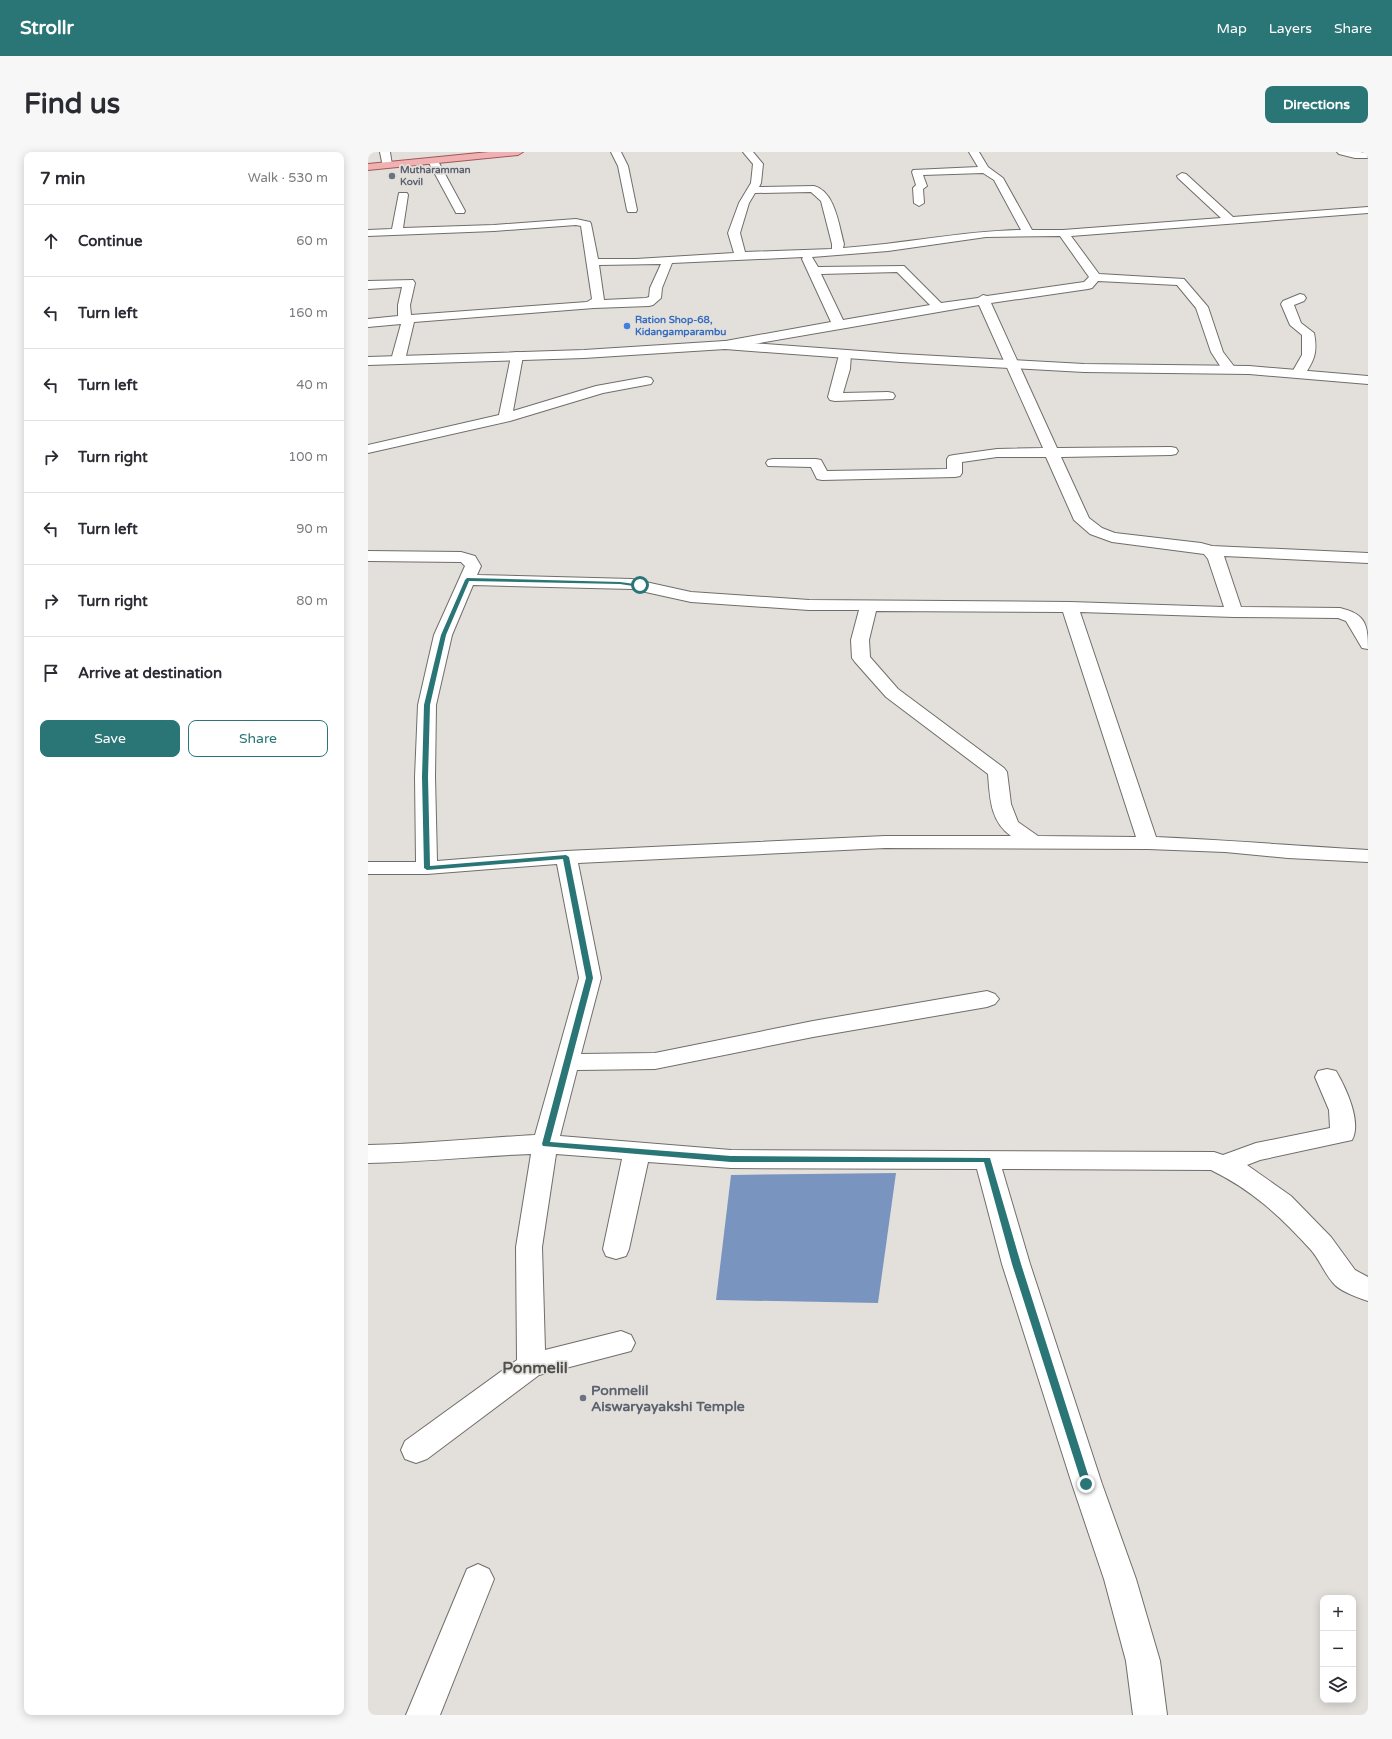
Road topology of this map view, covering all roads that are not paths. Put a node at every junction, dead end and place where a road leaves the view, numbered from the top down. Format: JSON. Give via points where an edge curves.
{"nodes":[{"id":1,"x":385,"y":152,"type":"edge"},
{"id":2,"x":518,"y":152,"type":"edge"},
{"id":3,"x":616,"y":152,"type":"edge"},
{"id":4,"x":748,"y":152,"type":"edge"},
{"id":5,"x":974,"y":152,"type":"edge"},
{"id":6,"x":1342,"y":152,"type":"edge"},
{"id":7,"x":1368,"y":155,"type":"edge"},
{"id":8,"x":433,"y":161,"type":"junction"},
{"id":9,"x":387,"y":165,"type":"junction"},
{"id":10,"x":368,"y":167,"type":"edge"},
{"id":11,"x":986,"y":170,"type":"junction"},
{"id":12,"x":1182,"y":176,"type":"dead end"},
{"id":13,"x":752,"y":190,"type":"junction"},
{"id":14,"x":403,"y":195,"type":"dead end"},
{"id":15,"x":919,"y":203,"type":"dead end"},
{"id":16,"x":632,"y":210,"type":"dead end"},
{"id":17,"x":1368,"y":210,"type":"edge"},
{"id":18,"x":460,"y":211,"type":"dead end"},
{"id":19,"x":1230,"y":221,"type":"junction"},
{"id":20,"x":398,"y":232,"type":"junction"},
{"id":21,"x":368,"y":233,"type":"edge"},
{"id":22,"x":1063,"y":233,"type":"junction"},
{"id":23,"x":1029,"y":234,"type":"junction"},
{"id":24,"x":837,"y":252,"type":"junction"},
{"id":25,"x":806,"y":254,"type":"junction"},
{"id":26,"x":740,"y":256,"type":"junction"},
{"id":27,"x":668,"y":260,"type":"junction"},
{"id":28,"x":593,"y":262,"type":"junction"},
{"id":29,"x":813,"y":271,"type":"junction"},
{"id":30,"x":1095,"y":277,"type":"junction"},
{"id":31,"x":368,"y":285,"type":"edge"},
{"id":32,"x":1300,"y":298,"type":"dead end"},
{"id":33,"x":983,"y":299,"type":"junction"},
{"id":34,"x":595,"y":304,"type":"junction"},
{"id":35,"x":938,"y":307,"type":"junction"},
{"id":36,"x":410,"y":319,"type":"junction"},
{"id":37,"x":368,"y":323,"type":"edge"},
{"id":38,"x":838,"y":323,"type":"junction"},
{"id":39,"x":725,"y":344,"type":"junction"},
{"id":40,"x":845,"y":354,"type":"junction"},
{"id":41,"x":517,"y":356,"type":"junction"},
{"id":42,"x":398,"y":360,"type":"junction"},
{"id":43,"x":368,"y":361,"type":"edge"},
{"id":44,"x":1012,"y":364,"type":"junction"},
{"id":45,"x":1229,"y":369,"type":"junction"},
{"id":46,"x":1298,"y":374,"type":"junction"},
{"id":47,"x":1368,"y":380,"type":"edge"},
{"id":48,"x":646,"y":381,"type":"dead end"},
{"id":49,"x":888,"y":396,"type":"dead end"},
{"id":50,"x":505,"y":418,"type":"junction"},
{"id":51,"x":368,"y":448,"type":"edge"},
{"id":52,"x":1171,"y":451,"type":"dead end"},
{"id":53,"x":1052,"y":452,"type":"junction"},
{"id":54,"x":773,"y":463,"type":"dead end"},
{"id":55,"x":1210,"y":551,"type":"junction"},
{"id":56,"x":368,"y":556,"type":"edge"},
{"id":57,"x":1368,"y":558,"type":"edge"},
{"id":58,"x":467,"y":580,"type":"junction"},
{"id":59,"x":869,"y":606,"type":"junction"},
{"id":60,"x":1070,"y":607,"type":"junction"},
{"id":61,"x":1234,"y":612,"type":"junction"},
{"id":62,"x":1368,"y":644,"type":"edge"},
{"id":63,"x":1032,"y":842,"type":"junction"},
{"id":64,"x":1148,"y":842,"type":"junction"},
{"id":65,"x":1368,"y":856,"type":"edge"},
{"id":66,"x":566,"y":857,"type":"junction"},
{"id":67,"x":368,"y":868,"type":"edge"},
{"id":68,"x":427,"y":868,"type":"junction"},
{"id":69,"x":987,"y":999,"type":"dead end"},
{"id":70,"x":567,"y":1062,"type":"junction"},
{"id":71,"x":1327,"y":1077,"type":"dead end"},
{"id":72,"x":545,"y":1144,"type":"junction"},
{"id":73,"x":637,"y":1151,"type":"junction"},
{"id":74,"x":368,"y":1154,"type":"edge"},
{"id":75,"x":987,"y":1160,"type":"junction"},
{"id":76,"x":1225,"y":1164,"type":"junction"},
{"id":77,"x":616,"y":1249,"type":"dead end"},
{"id":78,"x":1368,"y":1290,"type":"edge"},
{"id":79,"x":622,"y":1343,"type":"dead end"},
{"id":80,"x":531,"y":1366,"type":"junction"},
{"id":81,"x":416,"y":1450,"type":"dead end"},
{"id":82,"x":478,"y":1579,"type":"dead end"},
{"id":83,"x":422,"y":1715,"type":"edge"},
{"id":84,"x":1150,"y":1715,"type":"edge"}],
"edges":[{"from":1,"to":9,"type":"street"},
{"from":2,"to":8,"type":"main road"},
{"from":3,"to":16,"type":"street","via":[[623,166]]},
{"from":4,"to":13,"type":"street","via":[[758,164],[756,182]]},
{"from":5,"to":11,"type":"street"},
{"from":6,"to":7,"type":"street"},
{"from":8,"to":9,"type":"main road"},
{"from":8,"to":18,"type":"street"},
{"from":9,"to":10,"type":"main road"},
{"from":11,"to":15,"type":"street","via":[[917,172],[922,186],[918,188]]},
{"from":11,"to":23,"type":"street","via":[[998,178]]},
{"from":12,"to":19,"type":"street"},
{"from":13,"to":24,"type":"street","via":[[814,189],[826,198],[838,244]]},
{"from":13,"to":26,"type":"street","via":[[744,203],[734,233]]},
{"from":14,"to":20,"type":"street"},
{"from":17,"to":19,"type":"street"},
{"from":19,"to":22,"type":"street"},
{"from":20,"to":21,"type":"street"},
{"from":20,"to":28,"type":"street","via":[[583,222],[586,224]]},
{"from":22,"to":23,"type":"street"},
{"from":22,"to":30,"type":"street"},
{"from":23,"to":24,"type":"street","via":[[973,236]]},
{"from":24,"to":25,"type":"street"},
{"from":25,"to":26,"type":"street"},
{"from":25,"to":29,"type":"street"},
{"from":26,"to":27,"type":"street"},
{"from":27,"to":28,"type":"street"},
{"from":27,"to":34,"type":"street","via":[[656,288],[655,298],[649,302]]},
{"from":28,"to":34,"type":"street","via":[[598,301]]},
{"from":29,"to":35,"type":"street","via":[[900,268]]},
{"from":29,"to":38,"type":"street"},
{"from":30,"to":33,"type":"street","via":[[1088,285]]},
{"from":30,"to":45,"type":"street","via":[[1180,282],[1202,307],[1217,352]]},
{"from":31,"to":36,"type":"street","via":[[409,283],[404,317]]},
{"from":32,"to":46,"type":"street","via":[[1287,304],[1296,325],[1308,333],[1310,342],[1310,355]]},
{"from":33,"to":35,"type":"street"},
{"from":33,"to":44,"type":"street"},
{"from":34,"to":36,"type":"street"},
{"from":35,"to":38,"type":"street"},
{"from":36,"to":37,"type":"street"},
{"from":36,"to":42,"type":"street"},
{"from":38,"to":39,"type":"street"},
{"from":39,"to":40,"type":"street"},
{"from":39,"to":41,"type":"street"},
{"from":40,"to":44,"type":"street"},
{"from":40,"to":49,"type":"street","via":[[835,397]]},
{"from":41,"to":42,"type":"street"},
{"from":41,"to":50,"type":"street"},
{"from":42,"to":43,"type":"street"},
{"from":44,"to":45,"type":"street","via":[[1084,368]]},
{"from":44,"to":53,"type":"street"},
{"from":45,"to":46,"type":"street"},
{"from":46,"to":47,"type":"street"},
{"from":48,"to":50,"type":"street","via":[[601,389]]},
{"from":50,"to":51,"type":"street"},
{"from":52,"to":53,"type":"street"},
{"from":53,"to":54,"type":"street","via":[[954,459],[955,473],[822,476],[816,463]]},
{"from":53,"to":55,"type":"street","via":[[1082,520],[1096,531],[1112,537]]},
{"from":55,"to":57,"type":"street"},
{"from":55,"to":61,"type":"street","via":[[1216,557]]},
{"from":56,"to":58,"type":"street","via":[[461,557],[469,559],[473,566]]},
{"from":58,"to":59,"type":"street","via":[[620,583],[708,599]]},
{"from":58,"to":68,"type":"street","via":[[443,635],[427,705]]},
{"from":59,"to":60,"type":"street"},
{"from":59,"to":63,"type":"street","via":[[860,640],[861,658],[892,693],[997,772],[1001,804],[1009,825]]},
{"from":60,"to":61,"type":"street"},
{"from":60,"to":64,"type":"street"},
{"from":61,"to":62,"type":"street","via":[[1340,613],[1352,618]]},
{"from":63,"to":64,"type":"street"},
{"from":63,"to":66,"type":"street","via":[[885,842]]},
{"from":64,"to":65,"type":"street"},
{"from":66,"to":68,"type":"street"},
{"from":66,"to":70,"type":"street","via":[[590,978]]},
{"from":67,"to":68,"type":"street"},
{"from":69,"to":70,"type":"street","via":[[813,1029],[655,1061]]},
{"from":70,"to":72,"type":"street"},
{"from":71,"to":76,"type":"street","via":[[1341,1110],[1343,1134],[1256,1152]]},
{"from":72,"to":73,"type":"street"},
{"from":72,"to":74,"type":"street"},
{"from":72,"to":80,"type":"street","via":[[530,1247]]},
{"from":73,"to":75,"type":"street","via":[[731,1159]]},
{"from":73,"to":77,"type":"street"},
{"from":75,"to":76,"type":"street","via":[[1214,1161]]},
{"from":75,"to":84,"type":"street","via":[[1086,1484],[1120,1579],[1143,1660]]},
{"from":76,"to":78,"type":"street","via":[[1282,1203],[1322,1244],[1345,1278]]},
{"from":79,"to":80,"type":"street"},
{"from":80,"to":81,"type":"street"},
{"from":82,"to":83,"type":"street"}]}
